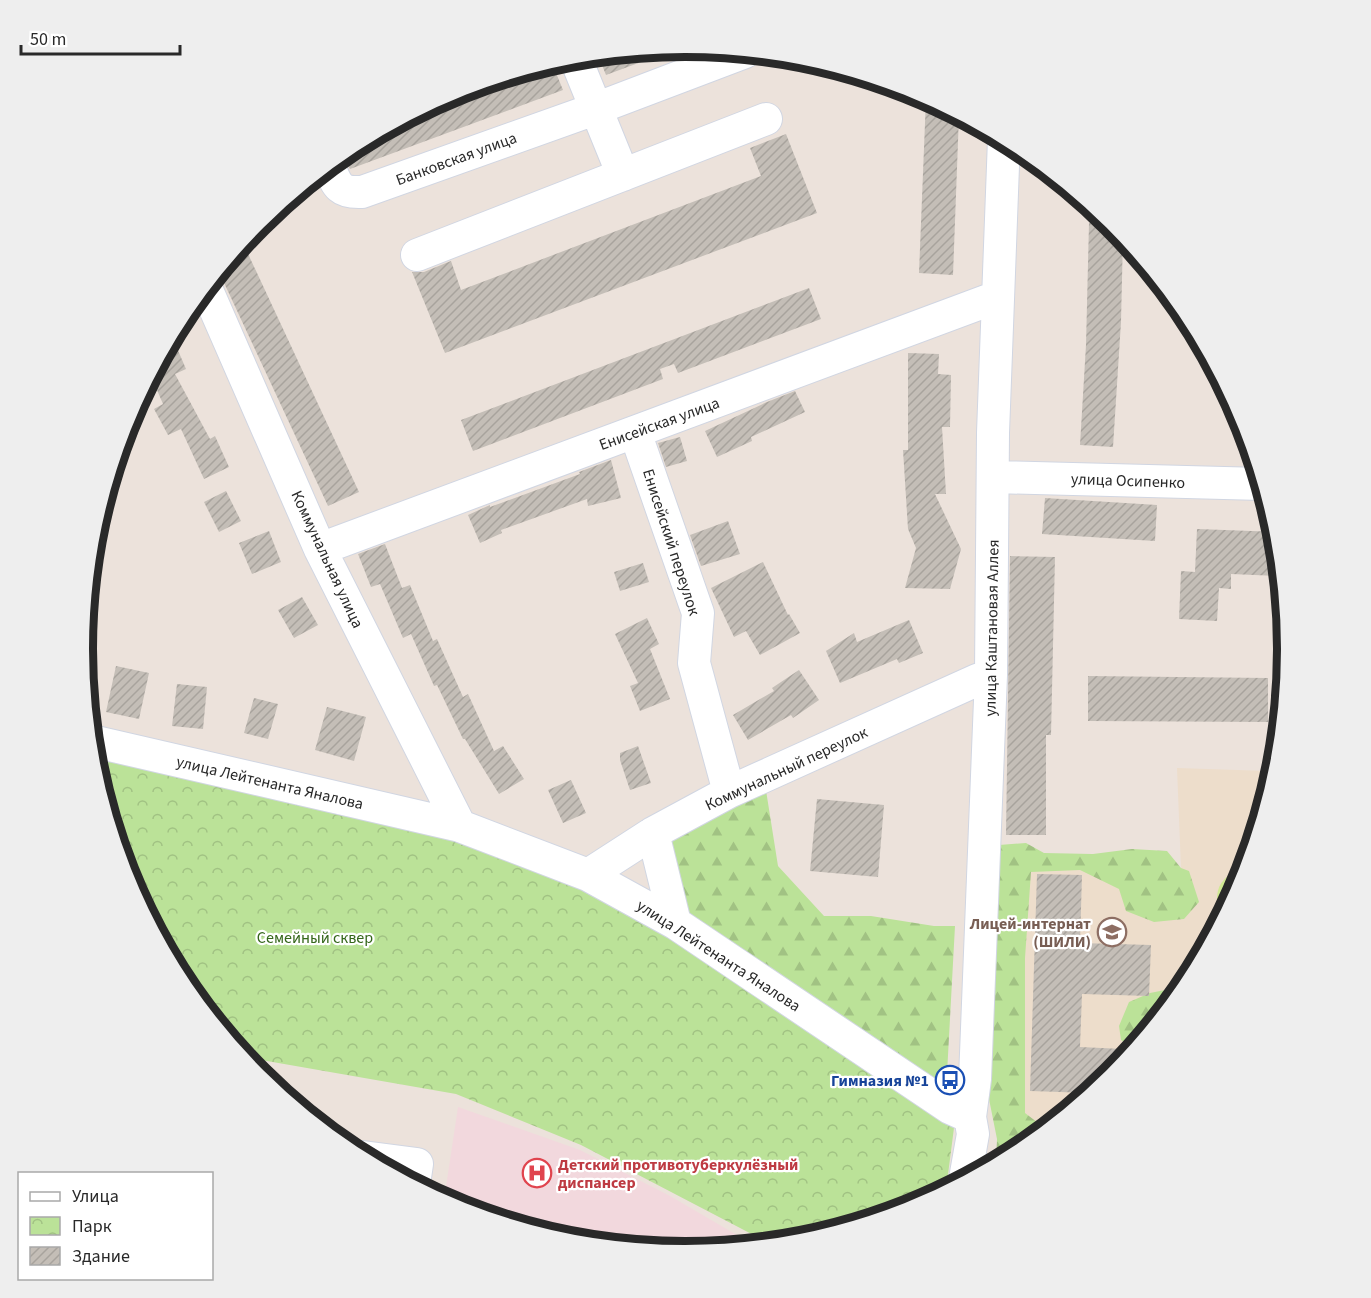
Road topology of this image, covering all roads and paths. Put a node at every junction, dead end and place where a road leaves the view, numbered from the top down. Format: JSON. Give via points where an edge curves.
{"nodes":[{"id":1,"x":728,"y":58,"type":"edge"},
{"id":2,"x":579,"y":67,"type":"edge"},
{"id":3,"x":595,"y":109,"type":"junction"},
{"id":4,"x":766,"y":118,"type":"dead end"},
{"id":5,"x":1004,"y":150,"type":"edge"},
{"id":6,"x":332,"y":174,"type":"edge"},
{"id":7,"x":623,"y":174,"type":"junction"},
{"id":8,"x":417,"y":255,"type":"dead end"},
{"id":9,"x":210,"y":297,"type":"edge"},
{"id":10,"x":997,"y":297,"type":"junction"},
{"id":11,"x":635,"y":432,"type":"junction"},
{"id":12,"x":994,"y":477,"type":"junction"},
{"id":13,"x":1253,"y":484,"type":"edge"},
{"id":14,"x":320,"y":549,"type":"junction"},
{"id":15,"x":992,"y":675,"type":"junction"},
{"id":16,"x":102,"y":743,"type":"edge"},
{"id":17,"x":729,"y":792,"type":"junction"},
{"id":18,"x":460,"y":825,"type":"junction"},
{"id":19,"x":653,"y":833,"type":"junction"},
{"id":20,"x":588,"y":874,"type":"junction"},
{"id":21,"x":675,"y":923,"type":"junction"},
{"id":22,"x":971,"y":1121,"type":"junction"},
{"id":23,"x":386,"y":1160,"type":"edge"},
{"id":24,"x":967,"y":1170,"type":"edge"},
{"id":25,"x":415,"y":1176,"type":"edge"}],
"edges":[{"from":1,"to":3,"type":"street","name":"Банковская улица"},
{"from":2,"to":3,"type":"street"},
{"from":3,"to":6,"type":"street","name":"Банковская улица","via":[[362,192],[348,192],[337,185]]},
{"from":3,"to":7,"type":"street"},
{"from":4,"to":7,"type":"street"},
{"from":5,"to":10,"type":"street","name":"улица Каштановая Аллея"},
{"from":7,"to":8,"type":"street"},
{"from":9,"to":14,"type":"street","name":"Коммунальная улица"},
{"from":10,"to":11,"type":"street","name":"Енисейская улица"},
{"from":10,"to":12,"type":"street","name":"улица Каштановая Аллея"},
{"from":11,"to":14,"type":"street","name":"Енисейская улица"},
{"from":11,"to":17,"type":"street","name":"Енисейский переулок","via":[[698,613],[694,663]]},
{"from":12,"to":13,"type":"street","name":"улица Осипенко"},
{"from":12,"to":15,"type":"street","name":"улица Каштановая Аллея"},
{"from":14,"to":18,"type":"street","name":"Коммунальная улица"},
{"from":15,"to":17,"type":"street","name":"Коммунальный переулок"},
{"from":15,"to":22,"type":"street","name":"улица Каштановая Аллея"},
{"from":16,"to":18,"type":"street","name":"улица Лейтенанта Яналова"},
{"from":17,"to":19,"type":"street","name":"Коммунальный переулок"},
{"from":18,"to":20,"type":"street","name":"улица Лейтенанта Яналова"},
{"from":19,"to":20,"type":"street","name":"Коммунальный переулок"},
{"from":19,"to":21,"type":"street"},
{"from":20,"to":21,"type":"street","name":"улица Лейтенанта Яналова"},
{"from":21,"to":22,"type":"street","name":"улица Лейтенанта Яналова"},
{"from":22,"to":24,"type":"street","name":"улица Каштановая Аллея","via":[[973,1134]]},
{"from":23,"to":25,"type":"street","via":[[417,1164]]}]}
